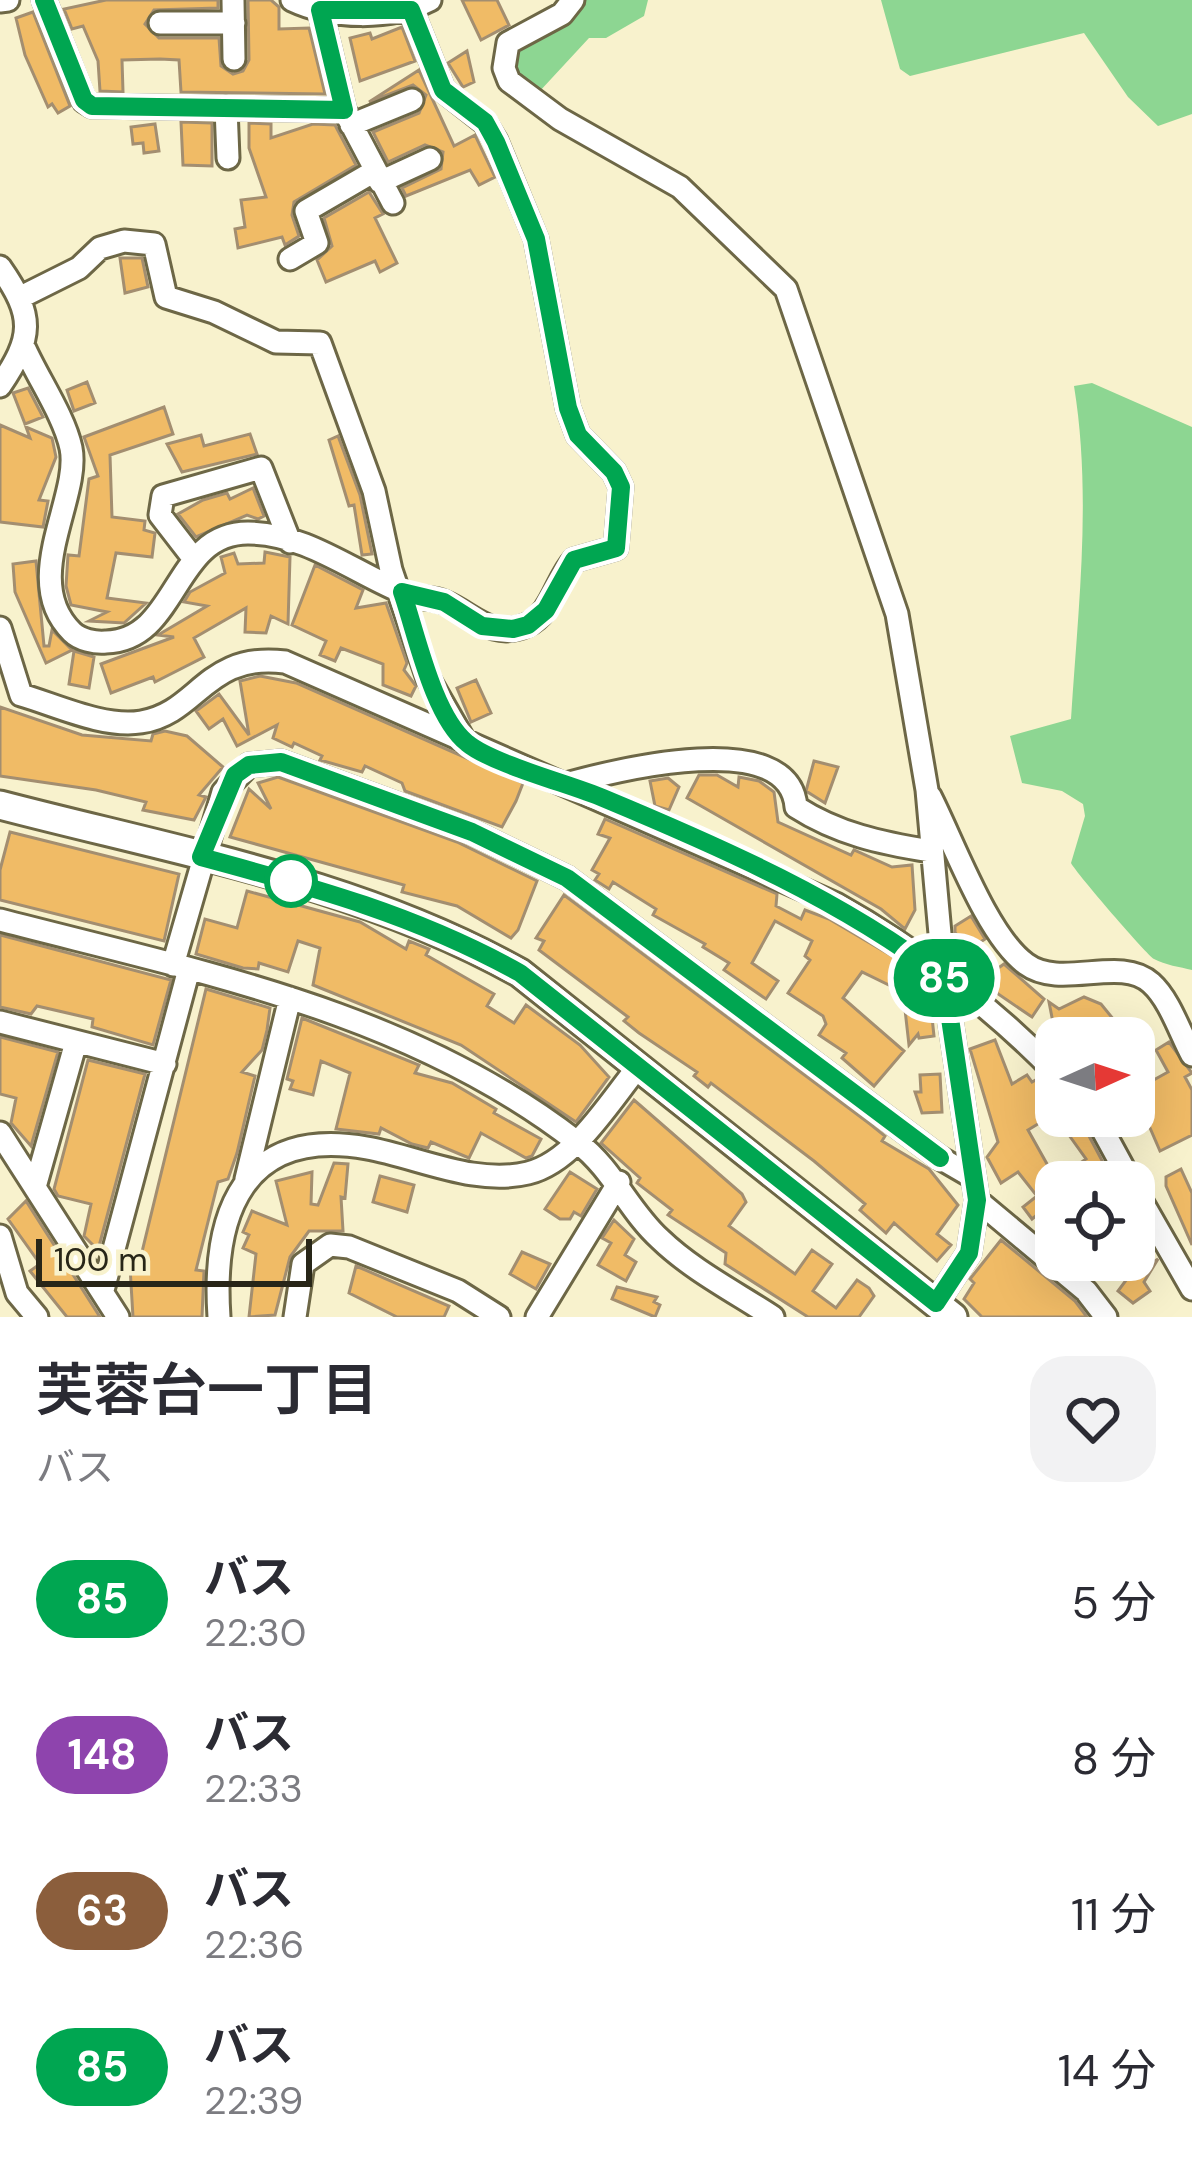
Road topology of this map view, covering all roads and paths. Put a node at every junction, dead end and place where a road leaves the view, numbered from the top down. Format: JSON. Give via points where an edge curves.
{"nodes":[{"id":1,"x":44,"y":0,"type":"edge"},
{"id":2,"x":292,"y":0,"type":"edge"},
{"id":3,"x":573,"y":0,"type":"edge"},
{"id":4,"x":421,"y":5,"type":"edge"},
{"id":5,"x":355,"y":7,"type":"edge"},
{"id":6,"x":320,"y":10,"type":"junction"},
{"id":7,"x":234,"y":12,"type":"edge"},
{"id":8,"x":160,"y":23,"type":"dead end"},
{"id":9,"x":234,"y":58,"type":"dead end"},
{"id":10,"x":412,"y":100,"type":"dead end"},
{"id":11,"x":226,"y":108,"type":"junction"},
{"id":12,"x":347,"y":118,"type":"junction"},
{"id":13,"x":228,"y":158,"type":"dead end"},
{"id":14,"x":430,"y":159,"type":"dead end"},
{"id":15,"x":376,"y":177,"type":"junction"},
{"id":16,"x":517,"y":199,"type":"junction"},
{"id":17,"x":393,"y":203,"type":"dead end"},
{"id":18,"x":513,"y":228,"type":"dead end"},
{"id":19,"x":290,"y":259,"type":"dead end"},
{"id":20,"x":0,"y":268,"type":"edge"},
{"id":21,"x":20,"y":298,"type":"junction"},
{"id":22,"x":25,"y":349,"type":"junction"},
{"id":23,"x":0,"y":386,"type":"edge"},
{"id":24,"x":290,"y":542,"type":"junction"},
{"id":25,"x":194,"y":559,"type":"junction"},
{"id":26,"x":402,"y":592,"type":"junction"},
{"id":27,"x":0,"y":628,"type":"edge"},
{"id":28,"x":10,"y":693,"type":"edge"},
{"id":29,"x":466,"y":743,"type":"junction"},
{"id":30,"x":566,"y":784,"type":"junction"},
{"id":31,"x":928,"y":790,"type":"junction"},
{"id":32,"x":0,"y":806,"type":"edge"},
{"id":33,"x":930,"y":850,"type":"junction"},
{"id":34,"x":201,"y":857,"type":"junction"},
{"id":35,"x":0,"y":920,"type":"edge"},
{"id":36,"x":181,"y":967,"type":"junction"},
{"id":37,"x":944,"y":978,"type":"junction"},
{"id":38,"x":290,"y":998,"type":"junction"},
{"id":39,"x":0,"y":1022,"type":"edge"},
{"id":40,"x":76,"y":1042,"type":"junction"},
{"id":41,"x":1035,"y":1055,"type":"edge"},
{"id":42,"x":1192,"y":1055,"type":"edge"},
{"id":43,"x":165,"y":1064,"type":"junction"},
{"id":44,"x":638,"y":1066,"type":"junction"},
{"id":45,"x":0,"y":1133,"type":"edge"},
{"id":46,"x":576,"y":1140,"type":"junction"},
{"id":47,"x":971,"y":1176,"type":"junction"},
{"id":48,"x":246,"y":1180,"type":"junction"},
{"id":49,"x":619,"y":1182,"type":"junction"},
{"id":50,"x":35,"y":1187,"type":"junction"},
{"id":51,"x":977,"y":1200,"type":"junction"},
{"id":52,"x":1155,"y":1223,"type":"edge"},
{"id":53,"x":0,"y":1236,"type":"edge"},
{"id":54,"x":1192,"y":1288,"type":"edge"},
{"id":55,"x":103,"y":1290,"type":"junction"},
{"id":56,"x":944,"y":1310,"type":"edge"},
{"id":57,"x":38,"y":1317,"type":"edge"},
{"id":58,"x":118,"y":1317,"type":"edge"},
{"id":59,"x":219,"y":1317,"type":"edge"},
{"id":60,"x":296,"y":1317,"type":"edge"},
{"id":61,"x":499,"y":1317,"type":"edge"},
{"id":62,"x":538,"y":1317,"type":"edge"},
{"id":63,"x":773,"y":1317,"type":"edge"},
{"id":64,"x":1106,"y":1317,"type":"edge"}],
"edges":[{"from":1,"to":11,"type":"street","via":[[87,104]]},
{"from":2,"to":6,"type":"street"},
{"from":3,"to":31,"type":"street","via":[[508,43],[509,81],[680,187],[786,289],[897,614]]},
{"from":4,"to":5,"type":"street"},
{"from":4,"to":16,"type":"street","via":[[437,80],[485,122]]},
{"from":5,"to":6,"type":"street"},
{"from":6,"to":12,"type":"street"},
{"from":7,"to":8,"type":"street"},
{"from":7,"to":9,"type":"street"},
{"from":10,"to":12,"type":"street"},
{"from":11,"to":12,"type":"street"},
{"from":11,"to":13,"type":"street"},
{"from":12,"to":15,"type":"street"},
{"from":14,"to":15,"type":"street"},
{"from":15,"to":17,"type":"street"},
{"from":15,"to":19,"type":"street","via":[[306,211],[317,243]]},
{"from":16,"to":18,"type":"street","via":[[509,204]]},
{"from":16,"to":26,"type":"street","via":[[536,239],[578,435],[621,487],[621,540],[608,554],[574,560],[546,610],[513,629],[482,626],[444,602]]},
{"from":20,"to":21,"type":"street"},
{"from":21,"to":22,"type":"street"},
{"from":21,"to":26,"type":"street","via":[[100,248],[154,244],[166,297],[276,341],[317,340],[367,469]]},
{"from":22,"to":23,"type":"street"},
{"from":22,"to":25,"type":"street","via":[[72,451],[51,583],[75,635],[111,642],[146,632]]},
{"from":24,"to":25,"type":"street","via":[[246,533]]},
{"from":24,"to":25,"type":"street","via":[[261,468],[163,496],[160,515]]},
{"from":24,"to":26,"type":"street"},
{"from":26,"to":29,"type":"street","via":[[427,676]]},
{"from":27,"to":28,"type":"street"},
{"from":28,"to":29,"type":"street","via":[[142,722],[223,669],[268,660]]},
{"from":29,"to":30,"type":"street"},
{"from":30,"to":33,"type":"street","via":[[701,759],[764,767],[785,776],[796,808],[814,819],[864,840]]},
{"from":30,"to":37,"type":"street","via":[[836,904]]},
{"from":31,"to":33,"type":"street"},
{"from":31,"to":42,"type":"street","via":[[1007,948],[1030,968],[1150,982]]},
{"from":32,"to":34,"type":"street"},
{"from":33,"to":37,"type":"street"},
{"from":34,"to":36,"type":"street"},
{"from":34,"to":44,"type":"street","via":[[358,899],[470,945],[520,973]]},
{"from":34,"to":47,"type":"street","via":[[235,775],[265,761],[472,832],[567,878]]},
{"from":35,"to":36,"type":"street"},
{"from":36,"to":38,"type":"street"},
{"from":36,"to":43,"type":"street"},
{"from":37,"to":41,"type":"street"},
{"from":37,"to":47,"type":"street"},
{"from":38,"to":46,"type":"street","via":[[377,1026]]},
{"from":38,"to":48,"type":"street"},
{"from":39,"to":40,"type":"street"},
{"from":40,"to":43,"type":"street"},
{"from":40,"to":50,"type":"street"},
{"from":43,"to":55,"type":"street"},
{"from":44,"to":46,"type":"street"},
{"from":44,"to":56,"type":"street"},
{"from":45,"to":50,"type":"street"},
{"from":46,"to":48,"type":"street","via":[[544,1166],[512,1175],[323,1145],[275,1157]]},
{"from":46,"to":49,"type":"street"},
{"from":47,"to":51,"type":"street"},
{"from":48,"to":59,"type":"street","via":[[217,1247]]},
{"from":49,"to":62,"type":"street"},
{"from":49,"to":63,"type":"street","via":[[661,1241]]},
{"from":50,"to":55,"type":"street"},
{"from":51,"to":56,"type":"street","via":[[969,1253]]},
{"from":51,"to":64,"type":"street"},
{"from":52,"to":54,"type":"street"},
{"from":53,"to":57,"type":"street","via":[[17,1294]]},
{"from":55,"to":58,"type":"street"},
{"from":60,"to":61,"type":"street","via":[[303,1264],[330,1245],[458,1291]]}]}
